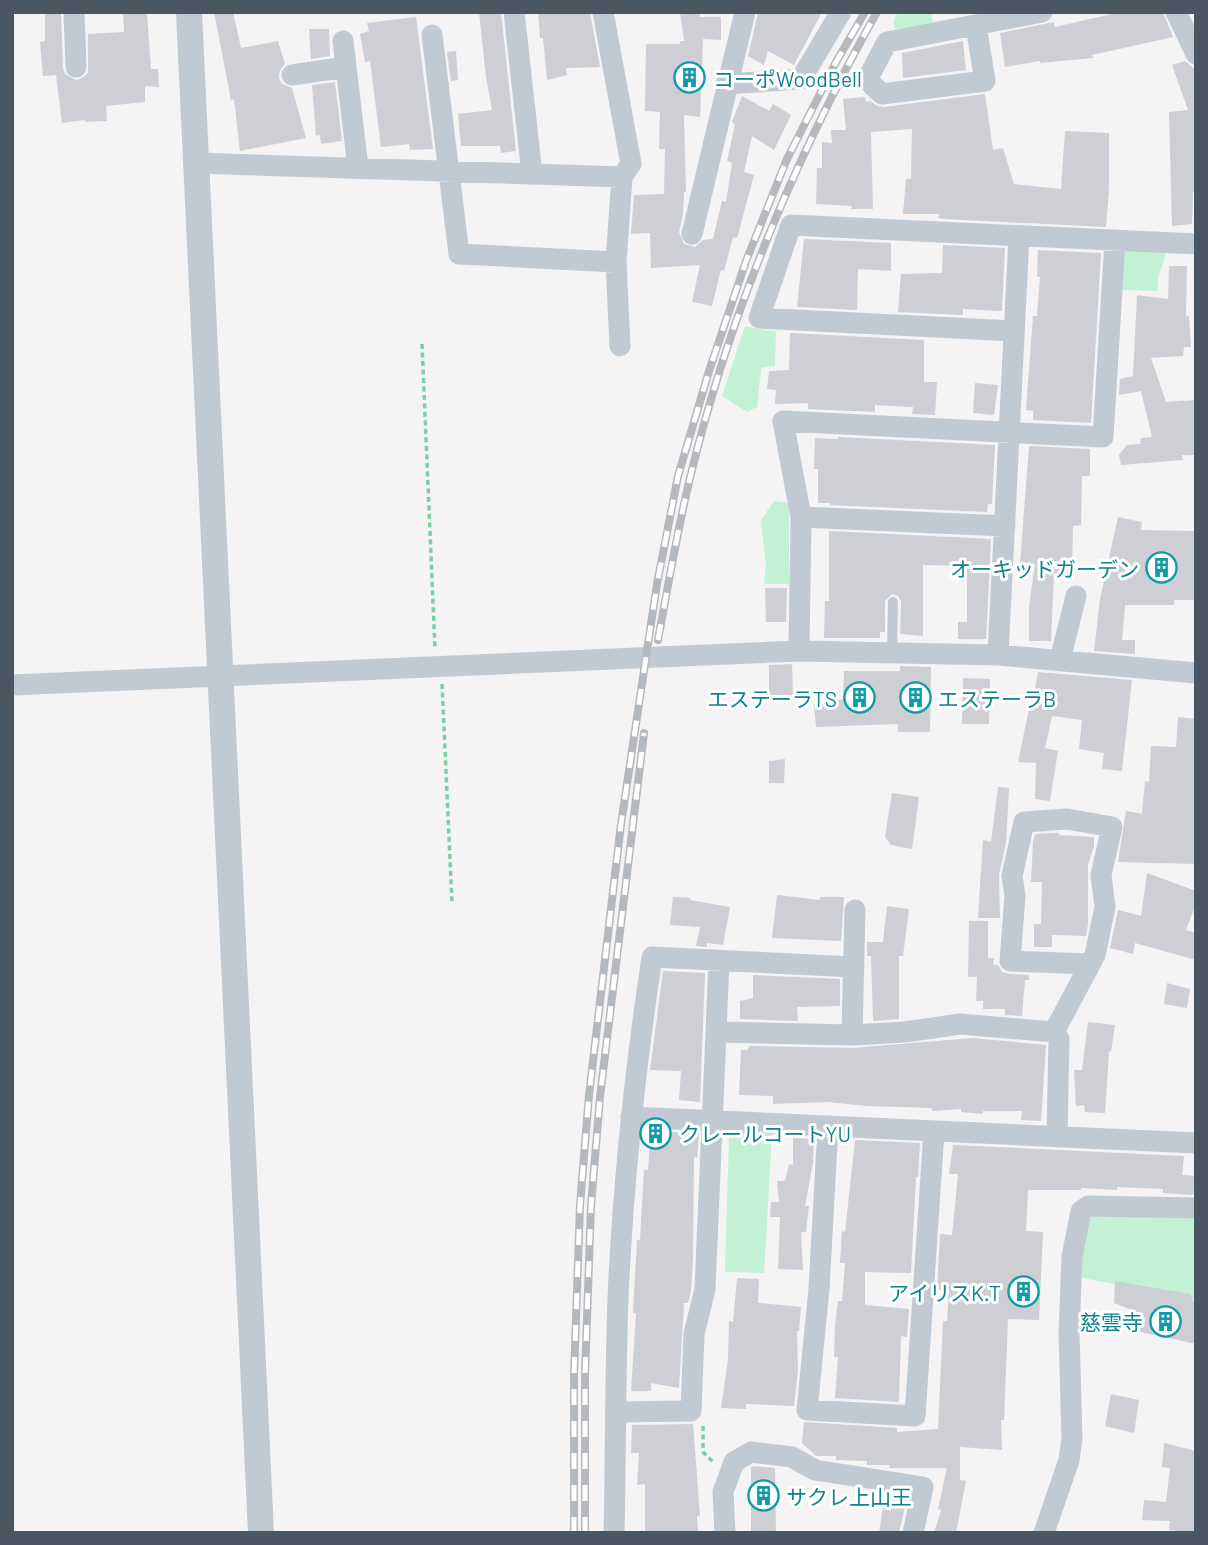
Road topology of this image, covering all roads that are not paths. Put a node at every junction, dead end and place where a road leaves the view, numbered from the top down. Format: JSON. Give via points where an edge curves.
{"nodes":[{"id":1,"x":74,"y":12,"type":"edge"},
{"id":2,"x":189,"y":12,"type":"edge"},
{"id":3,"x":514,"y":12,"type":"edge"},
{"id":4,"x":603,"y":12,"type":"edge"},
{"id":5,"x":745,"y":12,"type":"edge"},
{"id":6,"x":841,"y":12,"type":"edge"},
{"id":7,"x":1042,"y":12,"type":"edge"},
{"id":8,"x":1176,"y":12,"type":"edge"},
{"id":9,"x":976,"y":26,"type":"junction"},
{"id":10,"x":432,"y":35,"type":"dead end"},
{"id":11,"x":343,"y":41,"type":"dead end"},
{"id":12,"x":1196,"y":54,"type":"edge"},
{"id":13,"x":76,"y":67,"type":"dead end"},
{"id":14,"x":346,"y":67,"type":"junction"},
{"id":15,"x":292,"y":75,"type":"dead end"},
{"id":16,"x":726,"y":84,"type":"junction"},
{"id":17,"x":195,"y":163,"type":"junction"},
{"id":18,"x":358,"y":168,"type":"junction"},
{"id":19,"x":448,"y":171,"type":"junction"},
{"id":20,"x":532,"y":174,"type":"junction"},
{"id":21,"x":622,"y":177,"type":"junction"},
{"id":22,"x":692,"y":234,"type":"dead end"},
{"id":23,"x":1018,"y":236,"type":"junction"},
{"id":24,"x":1115,"y":240,"type":"junction"},
{"id":25,"x":1196,"y":244,"type":"edge"},
{"id":26,"x":615,"y":262,"type":"junction"},
{"id":27,"x":1014,"y":331,"type":"junction"},
{"id":28,"x":620,"y":346,"type":"dead end"},
{"id":29,"x":1009,"y":432,"type":"junction"},
{"id":30,"x":801,"y":517,"type":"junction"},
{"id":31,"x":1005,"y":526,"type":"junction"},
{"id":32,"x":1076,"y":596,"type":"dead end"},
{"id":33,"x":893,"y":602,"type":"dead end"},
{"id":34,"x":799,"y":651,"type":"junction"},
{"id":35,"x":892,"y":652,"type":"junction"},
{"id":36,"x":998,"y":654,"type":"junction"},
{"id":37,"x":1060,"y":660,"type":"junction"},
{"id":38,"x":1196,"y":673,"type":"edge"},
{"id":39,"x":219,"y":674,"type":"junction"},
{"id":40,"x":12,"y":685,"type":"edge"},
{"id":41,"x":855,"y":910,"type":"dead end"},
{"id":42,"x":719,"y":962,"type":"junction"},
{"id":43,"x":1088,"y":964,"type":"junction"},
{"id":44,"x":854,"y":967,"type":"junction"},
{"id":45,"x":716,"y":1032,"type":"junction"},
{"id":46,"x":1054,"y":1032,"type":"junction"},
{"id":47,"x":852,"y":1035,"type":"junction"},
{"id":48,"x":631,"y":1116,"type":"junction"},
{"id":49,"x":712,"y":1121,"type":"junction"},
{"id":50,"x":828,"y":1126,"type":"junction"},
{"id":51,"x":934,"y":1131,"type":"junction"},
{"id":52,"x":1057,"y":1137,"type":"junction"},
{"id":53,"x":1196,"y":1143,"type":"edge"},
{"id":54,"x":1196,"y":1208,"type":"edge"},
{"id":55,"x":617,"y":1412,"type":"junction"},
{"id":56,"x":261,"y":1533,"type":"edge"},
{"id":57,"x":614,"y":1533,"type":"edge"},
{"id":58,"x":725,"y":1533,"type":"edge"},
{"id":59,"x":913,"y":1533,"type":"edge"},
{"id":60,"x":1044,"y":1533,"type":"edge"}],
"edges":[{"from":1,"to":13,"type":"street"},
{"from":2,"to":17,"type":"street"},
{"from":3,"to":20,"type":"street"},
{"from":4,"to":21,"type":"street","via":[[631,164]]},
{"from":5,"to":16,"type":"street"},
{"from":6,"to":16,"type":"street","via":[[801,79]]},
{"from":7,"to":9,"type":"street"},
{"from":8,"to":12,"type":"street"},
{"from":9,"to":9,"type":"street","via":[[985,81],[882,94],[867,80],[887,43]]},
{"from":10,"to":19,"type":"street"},
{"from":11,"to":14,"type":"street"},
{"from":14,"to":15,"type":"street"},
{"from":14,"to":18,"type":"street"},
{"from":16,"to":22,"type":"street"},
{"from":17,"to":18,"type":"street"},
{"from":17,"to":39,"type":"street"},
{"from":18,"to":19,"type":"street"},
{"from":19,"to":20,"type":"street"},
{"from":19,"to":26,"type":"street","via":[[459,254]]},
{"from":20,"to":21,"type":"street"},
{"from":21,"to":26,"type":"street"},
{"from":23,"to":24,"type":"street"},
{"from":23,"to":27,"type":"street"},
{"from":23,"to":27,"type":"street","via":[[791,225],[760,318]]},
{"from":24,"to":25,"type":"street"},
{"from":24,"to":29,"type":"street","via":[[1103,437]]},
{"from":26,"to":28,"type":"street"},
{"from":27,"to":29,"type":"street"},
{"from":29,"to":30,"type":"street","via":[[783,421]]},
{"from":29,"to":31,"type":"street"},
{"from":30,"to":31,"type":"street"},
{"from":30,"to":34,"type":"street"},
{"from":31,"to":36,"type":"street"},
{"from":32,"to":37,"type":"street"},
{"from":33,"to":35,"type":"lane"},
{"from":34,"to":35,"type":"street"},
{"from":34,"to":39,"type":"street"},
{"from":35,"to":36,"type":"street"},
{"from":36,"to":37,"type":"street"},
{"from":37,"to":38,"type":"street"},
{"from":39,"to":40,"type":"street"},
{"from":39,"to":56,"type":"street"},
{"from":41,"to":44,"type":"street"},
{"from":42,"to":44,"type":"street"},
{"from":42,"to":45,"type":"street"},
{"from":42,"to":48,"type":"street","via":[[652,957]]},
{"from":43,"to":43,"type":"street","via":[[1095,955],[1105,906],[1101,875],[1112,827],[1066,819],[1024,821],[1012,876],[1010,961]]},
{"from":43,"to":46,"type":"street"},
{"from":44,"to":47,"type":"street"},
{"from":45,"to":47,"type":"street"},
{"from":45,"to":49,"type":"street"},
{"from":46,"to":47,"type":"street","via":[[960,1024]]},
{"from":46,"to":52,"type":"street","via":[[1059,1039]]},
{"from":48,"to":49,"type":"street"},
{"from":48,"to":55,"type":"street","via":[[618,1297]]},
{"from":49,"to":50,"type":"street"},
{"from":49,"to":55,"type":"street","via":[[705,1289],[694,1334],[691,1411]]},
{"from":50,"to":51,"type":"street"},
{"from":50,"to":51,"type":"street","via":[[807,1410],[915,1416]]},
{"from":51,"to":52,"type":"street"},
{"from":52,"to":53,"type":"street"},
{"from":54,"to":60,"type":"street","via":[[1088,1206],[1081,1211],[1070,1295],[1072,1438]]},
{"from":55,"to":57,"type":"street"},
{"from":58,"to":59,"type":"street","via":[[723,1492],[734,1462],[751,1452],[792,1457],[815,1470],[923,1487]]}]}
